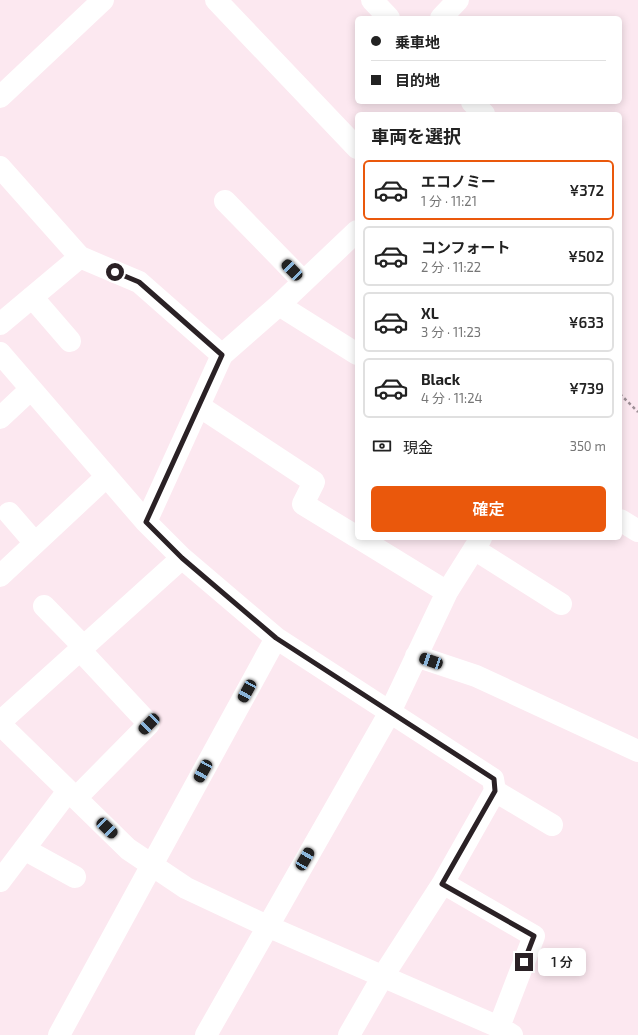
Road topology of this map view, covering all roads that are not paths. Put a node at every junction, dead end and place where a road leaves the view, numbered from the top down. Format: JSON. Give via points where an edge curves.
{"nodes":[{"id":1,"x":103,"y":0,"type":"edge"},
{"id":2,"x":216,"y":0,"type":"edge"},
{"id":3,"x":372,"y":0,"type":"edge"},
{"id":4,"x":458,"y":0,"type":"edge"},
{"id":5,"x":387,"y":16,"type":"edge"},
{"id":6,"x":443,"y":16,"type":"edge"},
{"id":7,"x":0,"y":97,"type":"edge"},
{"id":8,"x":474,"y":104,"type":"edge"},
{"id":9,"x":482,"y":112,"type":"edge"},
{"id":10,"x":355,"y":146,"type":"edge"},
{"id":11,"x":0,"y":167,"type":"edge"},
{"id":12,"x":225,"y":201,"type":"dead end"},
{"id":13,"x":355,"y":233,"type":"edge"},
{"id":14,"x":80,"y":256,"type":"junction"},
{"id":15,"x":304,"y":281,"type":"junction"},
{"id":16,"x":32,"y":297,"type":"junction"},
{"id":17,"x":279,"y":305,"type":"junction"},
{"id":18,"x":0,"y":324,"type":"edge"},
{"id":19,"x":70,"y":341,"type":"dead end"},
{"id":20,"x":0,"y":353,"type":"edge"},
{"id":21,"x":355,"y":353,"type":"edge"},
{"id":22,"x":222,"y":355,"type":"junction"},
{"id":23,"x":31,"y":389,"type":"junction"},
{"id":24,"x":199,"y":406,"type":"junction"},
{"id":25,"x":0,"y":418,"type":"edge"},
{"id":26,"x":106,"y":477,"type":"junction"},
{"id":27,"x":9,"y":513,"type":"dead end"},
{"id":28,"x":622,"y":521,"type":"edge"},
{"id":29,"x":146,"y":522,"type":"junction"},
{"id":30,"x":638,"y":531,"type":"edge"},
{"id":31,"x":355,"y":536,"type":"edge"},
{"id":32,"x":361,"y":540,"type":"edge"},
{"id":33,"x":35,"y":543,"type":"junction"},
{"id":34,"x":477,"y":544,"type":"edge"},
{"id":35,"x":182,"y":558,"type":"junction"},
{"id":36,"x":0,"y":576,"type":"edge"},
{"id":37,"x":447,"y":592,"type":"junction"},
{"id":38,"x":561,"y":604,"type":"dead end"},
{"id":39,"x":44,"y":606,"type":"dead end"},
{"id":40,"x":276,"y":638,"type":"junction"},
{"id":41,"x":82,"y":648,"type":"junction"},
{"id":42,"x":416,"y":656,"type":"junction"},
{"id":43,"x":390,"y":712,"type":"junction"},
{"id":44,"x":0,"y":723,"type":"edge"},
{"id":45,"x":638,"y":751,"type":"edge"},
{"id":46,"x":495,"y":791,"type":"junction"},
{"id":47,"x":72,"y":794,"type":"junction"},
{"id":48,"x":551,"y":825,"type":"dead end"},
{"id":49,"x":24,"y":849,"type":"junction"},
{"id":50,"x":152,"y":864,"type":"junction"},
{"id":51,"x":75,"y":877,"type":"dead end"},
{"id":52,"x":0,"y":881,"type":"edge"},
{"id":53,"x":442,"y":884,"type":"junction"},
{"id":54,"x":267,"y":926,"type":"junction"},
{"id":55,"x":383,"y":976,"type":"junction"},
{"id":56,"x":503,"y":1032,"type":"edge"},
{"id":57,"x":59,"y":1035,"type":"edge"},
{"id":58,"x":206,"y":1035,"type":"edge"},
{"id":59,"x":349,"y":1035,"type":"edge"}],
"edges":[{"from":1,"to":7,"type":"street"},
{"from":2,"to":10,"type":"street"},
{"from":3,"to":5,"type":"street"},
{"from":4,"to":6,"type":"street"},
{"from":8,"to":9,"type":"street"},
{"from":11,"to":14,"type":"street"},
{"from":12,"to":15,"type":"street"},
{"from":13,"to":15,"type":"street"},
{"from":14,"to":16,"type":"street"},
{"from":14,"to":22,"type":"street","via":[[139,282]]},
{"from":15,"to":17,"type":"street"},
{"from":16,"to":18,"type":"street"},
{"from":16,"to":19,"type":"street"},
{"from":17,"to":21,"type":"street"},
{"from":17,"to":22,"type":"street"},
{"from":20,"to":23,"type":"street"},
{"from":22,"to":24,"type":"street"},
{"from":23,"to":25,"type":"street"},
{"from":23,"to":26,"type":"street"},
{"from":24,"to":29,"type":"street"},
{"from":24,"to":31,"type":"street","via":[[314,482],[303,504]]},
{"from":26,"to":29,"type":"street"},
{"from":26,"to":33,"type":"street"},
{"from":27,"to":33,"type":"street"},
{"from":28,"to":30,"type":"street"},
{"from":29,"to":35,"type":"street"},
{"from":32,"to":37,"type":"street"},
{"from":33,"to":36,"type":"street"},
{"from":34,"to":37,"type":"street"},
{"from":34,"to":38,"type":"street"},
{"from":35,"to":40,"type":"street"},
{"from":35,"to":41,"type":"street"},
{"from":37,"to":42,"type":"street"},
{"from":39,"to":41,"type":"street"},
{"from":40,"to":43,"type":"street"},
{"from":40,"to":50,"type":"street"},
{"from":41,"to":44,"type":"street"},
{"from":41,"to":47,"type":"street","via":[[149,724]]},
{"from":42,"to":43,"type":"street"},
{"from":42,"to":45,"type":"street","via":[[476,676]]},
{"from":43,"to":46,"type":"street","via":[[494,779]]},
{"from":43,"to":54,"type":"street"},
{"from":44,"to":47,"type":"street"},
{"from":46,"to":48,"type":"street"},
{"from":46,"to":53,"type":"street"},
{"from":47,"to":49,"type":"street"},
{"from":47,"to":50,"type":"street","via":[[128,849]]},
{"from":49,"to":51,"type":"street"},
{"from":49,"to":52,"type":"street"},
{"from":50,"to":54,"type":"street","via":[[186,888]]},
{"from":50,"to":57,"type":"street"},
{"from":53,"to":55,"type":"street"},
{"from":53,"to":56,"type":"street","via":[[534,936]]},
{"from":54,"to":55,"type":"street"},
{"from":54,"to":58,"type":"street"},
{"from":55,"to":56,"type":"street"},
{"from":55,"to":59,"type":"street"}]}
